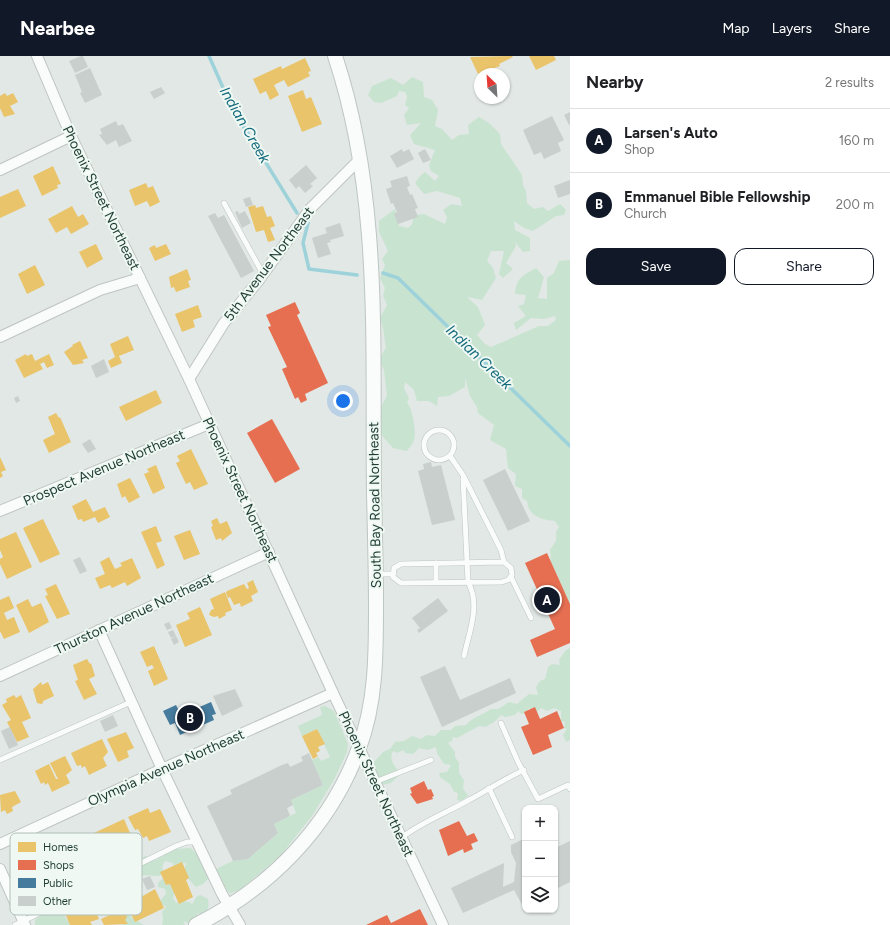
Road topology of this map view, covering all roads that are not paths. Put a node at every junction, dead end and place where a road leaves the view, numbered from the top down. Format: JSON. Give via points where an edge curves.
{"nodes":[{"id":1,"x":37,"y":56,"type":"edge"},
{"id":2,"x":335,"y":56,"type":"edge"},
{"id":3,"x":71,"y":136,"type":"junction"},
{"id":4,"x":361,"y":158,"type":"junction"},
{"id":5,"x":0,"y":170,"type":"edge"},
{"id":6,"x":224,"y":203,"type":"dead end"},
{"id":7,"x":263,"y":274,"type":"junction"},
{"id":8,"x":140,"y":278,"type":"junction"},
{"id":9,"x":0,"y":337,"type":"edge"},
{"id":10,"x":189,"y":379,"type":"junction"},
{"id":11,"x":209,"y":424,"type":"junction"},
{"id":12,"x":450,"y":456,"type":"junction"},
{"id":13,"x":463,"y":475,"type":"junction"},
{"id":14,"x":0,"y":511,"type":"edge"},
{"id":15,"x":269,"y":552,"type":"junction"},
{"id":16,"x":504,"y":562,"type":"junction"},
{"id":17,"x":436,"y":563,"type":"junction"},
{"id":18,"x":468,"y":563,"type":"junction"},
{"id":19,"x":376,"y":574,"type":"junction"},
{"id":20,"x":392,"y":574,"type":"junction"},
{"id":21,"x":511,"y":577,"type":"junction"},
{"id":22,"x":436,"y":582,"type":"junction"},
{"id":23,"x":468,"y":582,"type":"junction"},
{"id":24,"x":531,"y":618,"type":"dead end"},
{"id":25,"x":99,"y":630,"type":"junction"},
{"id":26,"x":464,"y":656,"type":"dead end"},
{"id":27,"x":0,"y":676,"type":"edge"},
{"id":28,"x":333,"y":693,"type":"junction"},
{"id":29,"x":131,"y":702,"type":"junction"},
{"id":30,"x":501,"y":722,"type":"dead end"},
{"id":31,"x":360,"y":747,"type":"junction"},
{"id":32,"x":0,"y":760,"type":"edge"},
{"id":33,"x":431,"y":760,"type":"dead end"},
{"id":34,"x":162,"y":769,"type":"junction"},
{"id":35,"x":524,"y":770,"type":"junction"},
{"id":36,"x":375,"y":782,"type":"junction"},
{"id":37,"x":490,"y":788,"type":"junction"},
{"id":38,"x":570,"y":789,"type":"edge"},
{"id":39,"x":24,"y":833,"type":"edge"},
{"id":40,"x":512,"y":837,"type":"dead end"},
{"id":41,"x":401,"y":838,"type":"junction"},
{"id":42,"x":10,"y":839,"type":"edge"},
{"id":43,"x":197,"y":842,"type":"junction"},
{"id":44,"x":0,"y":844,"type":"edge"},
{"id":45,"x":142,"y":863,"type":"edge"},
{"id":46,"x":0,"y":869,"type":"edge"},
{"id":47,"x":10,"y":895,"type":"edge"},
{"id":48,"x":230,"y":907,"type":"junction"},
{"id":49,"x":39,"y":915,"type":"edge"},
{"id":50,"x":21,"y":924,"type":"edge"},
{"id":51,"x":196,"y":925,"type":"edge"},
{"id":52,"x":240,"y":925,"type":"edge"},
{"id":53,"x":442,"y":925,"type":"edge"}],
"edges":[{"from":1,"to":3,"type":"street","name":"Phoenix Street Northeast"},
{"from":2,"to":4,"type":"street","name":"South Bay Road Northeast"},
{"from":3,"to":5,"type":"street"},
{"from":3,"to":8,"type":"street","name":"Phoenix Street Northeast"},
{"from":4,"to":7,"type":"street","name":"5th Avenue Northeast","via":[[310,209]]},
{"from":4,"to":19,"type":"street","name":"South Bay Road Northeast","via":[[372,298]]},
{"from":6,"to":7,"type":"lane"},
{"from":7,"to":10,"type":"street","name":"5th Avenue Northeast","via":[[224,323]]},
{"from":8,"to":9,"type":"street","via":[[100,290]]},
{"from":8,"to":10,"type":"street","name":"Phoenix Street Northeast"},
{"from":10,"to":11,"type":"street","name":"Phoenix Street Northeast"},
{"from":11,"to":14,"type":"street","name":"Prospect Avenue Northeast"},
{"from":11,"to":15,"type":"street","name":"Phoenix Street Northeast"},
{"from":12,"to":12,"type":"lane","via":[[454,442],[449,433],[439,430],[426,437],[424,447],[428,456],[442,461]]},
{"from":12,"to":13,"type":"lane"},
{"from":13,"to":16,"type":"lane"},
{"from":13,"to":18,"type":"lane"},
{"from":15,"to":25,"type":"street","name":"Thurston Avenue Northeast"},
{"from":15,"to":28,"type":"street","name":"Phoenix Street Northeast"},
{"from":16,"to":18,"type":"lane"},
{"from":16,"to":21,"type":"lane","via":[[511,568]]},
{"from":17,"to":18,"type":"lane"},
{"from":17,"to":20,"type":"lane","via":[[399,564]]},
{"from":17,"to":22,"type":"lane"},
{"from":18,"to":23,"type":"lane"},
{"from":19,"to":20,"type":"lane"},
{"from":19,"to":31,"type":"street","name":"South Bay Road Northeast","via":[[376,671]]},
{"from":20,"to":22,"type":"lane","via":[[401,582]]},
{"from":21,"to":23,"type":"lane","via":[[504,582]]},
{"from":21,"to":24,"type":"lane"},
{"from":22,"to":23,"type":"lane"},
{"from":23,"to":26,"type":"lane","via":[[474,592],[475,605]]},
{"from":25,"to":27,"type":"street","name":"Thurston Avenue Northeast"},
{"from":25,"to":29,"type":"street"},
{"from":28,"to":31,"type":"street","name":"Phoenix Street Northeast"},
{"from":28,"to":34,"type":"street","name":"Olympia Avenue Northeast"},
{"from":29,"to":32,"type":"lane"},
{"from":29,"to":34,"type":"street"},
{"from":30,"to":35,"type":"lane"},
{"from":31,"to":36,"type":"street","name":"Phoenix Street Northeast"},
{"from":31,"to":48,"type":"street","name":"South Bay Road Northeast","via":[[333,802],[304,843],[268,878]]},
{"from":33,"to":36,"type":"lane"},
{"from":34,"to":39,"type":"street","name":"Olympia Avenue Northeast"},
{"from":34,"to":43,"type":"street"},
{"from":35,"to":37,"type":"lane"},
{"from":35,"to":38,"type":"lane","via":[[538,799],[568,785]]},
{"from":36,"to":41,"type":"street","name":"Phoenix Street Northeast"},
{"from":37,"to":40,"type":"lane"},
{"from":37,"to":41,"type":"lane","via":[[415,827]]},
{"from":41,"to":53,"type":"street","name":"Phoenix Street Northeast"},
{"from":42,"to":44,"type":"street","name":"Olympia Avenue Northeast"},
{"from":43,"to":45,"type":"lane","via":[[186,842]]},
{"from":43,"to":48,"type":"street"},
{"from":46,"to":47,"type":"street"},
{"from":48,"to":51,"type":"street","name":"South Bay Road Northeast"},
{"from":48,"to":52,"type":"street"},
{"from":49,"to":50,"type":"lane"}]}
